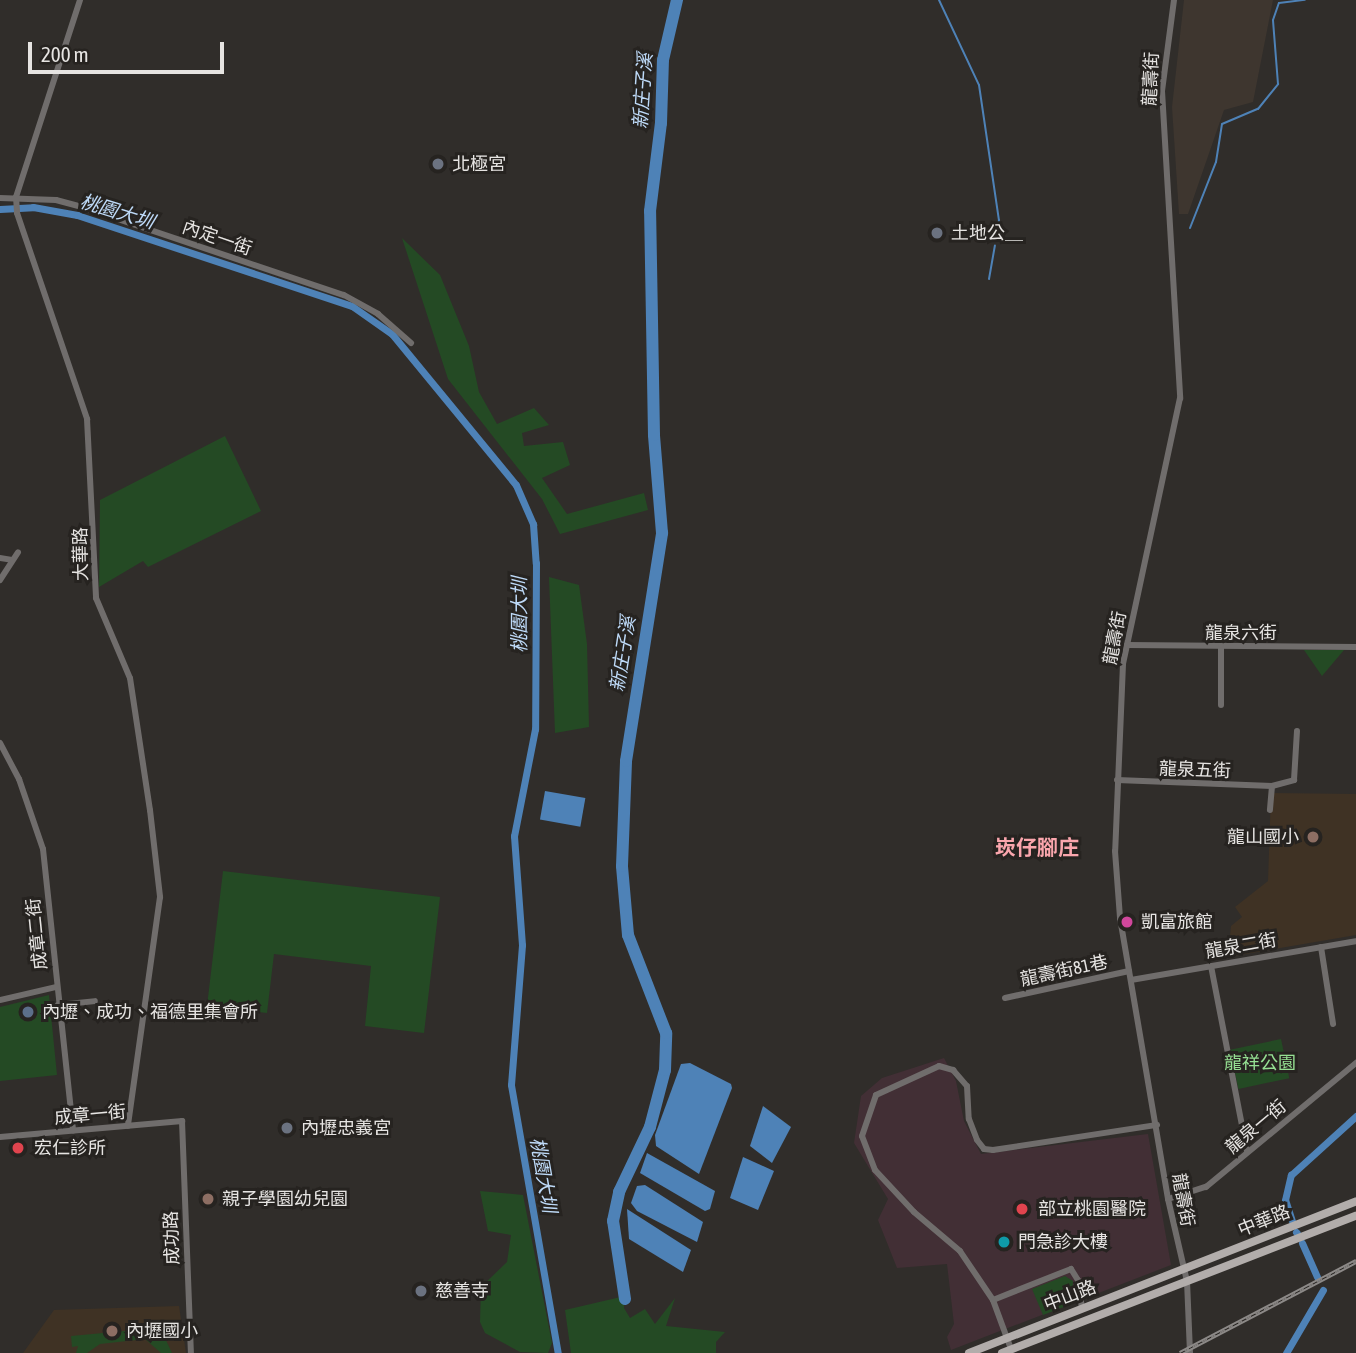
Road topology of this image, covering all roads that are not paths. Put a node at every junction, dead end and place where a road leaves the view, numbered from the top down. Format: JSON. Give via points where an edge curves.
{"nodes":[{"id":1,"x":80,"y":0,"type":"edge"},
{"id":2,"x":1174,"y":0,"type":"edge"},
{"id":3,"x":16,"y":197,"type":"junction"},
{"id":4,"x":0,"y":198,"type":"edge"},
{"id":5,"x":411,"y":343,"type":"dead end"},
{"id":6,"x":18,"y":552,"type":"dead end"},
{"id":7,"x":0,"y":558,"type":"edge"},
{"id":8,"x":12,"y":560,"type":"junction"},
{"id":9,"x":0,"y":580,"type":"edge"},
{"id":10,"x":1127,"y":645,"type":"junction"},
{"id":11,"x":1221,"y":647,"type":"junction"},
{"id":12,"x":1356,"y":647,"type":"edge"},
{"id":13,"x":1221,"y":705,"type":"dead end"},
{"id":14,"x":1297,"y":731,"type":"dead end"},
{"id":15,"x":0,"y":743,"type":"edge"},
{"id":16,"x":1117,"y":780,"type":"junction"},
{"id":17,"x":1272,"y":786,"type":"junction"},
{"id":18,"x":1270,"y":810,"type":"dead end"},
{"id":19,"x":1356,"y":941,"type":"edge"},
{"id":20,"x":1321,"y":947,"type":"junction"},
{"id":21,"x":1211,"y":966,"type":"junction"},
{"id":22,"x":1129,"y":971,"type":"junction"},
{"id":23,"x":1131,"y":979,"type":"junction"},
{"id":24,"x":56,"y":987,"type":"junction"},
{"id":25,"x":1005,"y":998,"type":"dead end"},
{"id":26,"x":0,"y":1000,"type":"edge"},
{"id":27,"x":95,"y":1001,"type":"dead end"},
{"id":28,"x":58,"y":1005,"type":"junction"},
{"id":29,"x":1333,"y":1024,"type":"dead end"},
{"id":30,"x":1356,"y":1063,"type":"edge"},
{"id":31,"x":183,"y":1121,"type":"joint"},
{"id":32,"x":1157,"y":1125,"type":"junction"},
{"id":33,"x":128,"y":1126,"type":"junction"},
{"id":34,"x":73,"y":1130,"type":"junction"},
{"id":35,"x":0,"y":1137,"type":"edge"},
{"id":36,"x":1247,"y":1152,"type":"junction"},
{"id":37,"x":1168,"y":1199,"type":"junction"},
{"id":38,"x":1356,"y":1201,"type":"edge"},
{"id":39,"x":1356,"y":1216,"type":"edge"},
{"id":40,"x":1183,"y":1268,"type":"junction"},
{"id":41,"x":1187,"y":1281,"type":"junction"},
{"id":42,"x":993,"y":1300,"type":"junction"},
{"id":43,"x":1082,"y":1309,"type":"junction"},
{"id":44,"x":1007,"y":1338,"type":"junction"},
{"id":45,"x":1011,"y":1349,"type":"junction"},
{"id":46,"x":191,"y":1353,"type":"edge"},
{"id":47,"x":969,"y":1353,"type":"edge"},
{"id":48,"x":1002,"y":1353,"type":"edge"},
{"id":49,"x":1190,"y":1353,"type":"edge"}],
"edges":[{"from":1,"to":3,"type":"street"},
{"from":2,"to":10,"type":"street","name":"龍壽街","via":[[1163,91],[1181,398]]},
{"from":3,"to":4,"type":"street","name":"內定一街"},
{"from":3,"to":5,"type":"street","name":"內定一街","via":[[85,208],[344,295],[378,314]]},
{"from":3,"to":33,"type":"street","name":"大華路","via":[[17,213],[87,419],[96,598],[130,678],[160,897]]},
{"from":6,"to":8,"type":"street"},
{"from":7,"to":8,"type":"street"},
{"from":8,"to":9,"type":"street"},
{"from":10,"to":11,"type":"street","name":"龍泉六街"},
{"from":10,"to":16,"type":"street","name":"龍壽街"},
{"from":11,"to":12,"type":"street","name":"龍泉六街"},
{"from":11,"to":13,"type":"street"},
{"from":14,"to":17,"type":"street","via":[[1294,780]]},
{"from":15,"to":24,"type":"street","name":"成章二街","via":[[19,779],[43,849]]},
{"from":16,"to":17,"type":"street","name":"龍泉五街"},
{"from":16,"to":22,"type":"street","name":"龍壽街","via":[[1116,888]]},
{"from":17,"to":18,"type":"street"},
{"from":19,"to":20,"type":"street","name":"龍泉二街"},
{"from":20,"to":21,"type":"street","name":"龍泉二街"},
{"from":20,"to":29,"type":"street"},
{"from":21,"to":23,"type":"street","name":"龍泉二街"},
{"from":21,"to":36,"type":"street"},
{"from":22,"to":23,"type":"street","name":"龍壽街"},
{"from":22,"to":25,"type":"street","name":"龍壽街81巷"},
{"from":23,"to":32,"type":"street","name":"龍壽街"},
{"from":24,"to":26,"type":"street"},
{"from":24,"to":28,"type":"street","name":"成章二街"},
{"from":27,"to":28,"type":"street"},
{"from":28,"to":34,"type":"street","name":"成章二街"},
{"from":30,"to":36,"type":"street","name":"龍泉一街"},
{"from":31,"to":33,"type":"street","name":"成章一街"},
{"from":31,"to":46,"type":"street","name":"成功路"},
{"from":32,"to":37,"type":"street","name":"龍壽街"},
{"from":32,"to":42,"type":"street","via":[[993,1150],[984,1149],[977,1140],[969,1119],[967,1086],[946,1066],[876,1095],[862,1136],[875,1170],[914,1213],[960,1251]]},
{"from":33,"to":34,"type":"street","name":"成章一街"},
{"from":34,"to":35,"type":"street","name":"成章一街"},
{"from":36,"to":37,"type":"street","name":"龍泉一街","via":[[1198,1193]]},
{"from":37,"to":40,"type":"street","name":"龍壽街"},
{"from":38,"to":40,"type":"main road","name":"中華路"},
{"from":39,"to":41,"type":"main road","name":"中華路"},
{"from":40,"to":41,"type":"street","name":"龍壽街"},
{"from":40,"to":43,"type":"main road","name":"中山路"},
{"from":41,"to":45,"type":"main road","name":"中山路"},
{"from":41,"to":49,"type":"street","name":"龍壽街"},
{"from":42,"to":43,"type":"street","via":[[1071,1269],[1078,1280]]},
{"from":42,"to":44,"type":"street"},
{"from":43,"to":44,"type":"main road","name":"中山路"},
{"from":44,"to":45,"type":"street"},
{"from":44,"to":47,"type":"main road","name":"中山路"},
{"from":45,"to":48,"type":"main road","name":"中山路"}]}
